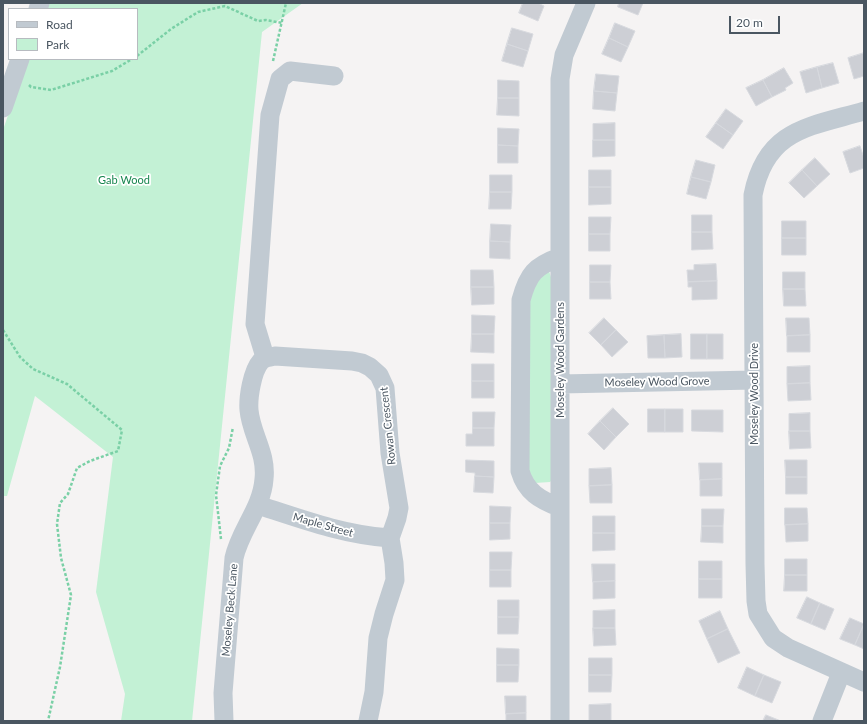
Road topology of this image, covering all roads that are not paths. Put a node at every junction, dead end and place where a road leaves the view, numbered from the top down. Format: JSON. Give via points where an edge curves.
{"nodes":[{"id":1,"x":586,"y":3,"type":"edge"},
{"id":2,"x":18,"y":66,"type":"edge"},
{"id":3,"x":334,"y":76,"type":"dead end"},
{"id":4,"x":3,"y":108,"type":"edge"},
{"id":5,"x":864,"y":111,"type":"edge"},
{"id":6,"x":560,"y":257,"type":"junction"},
{"id":7,"x":265,"y":357,"type":"junction"},
{"id":8,"x":754,"y":380,"type":"junction"},
{"id":9,"x":560,"y":384,"type":"junction"},
{"id":10,"x":258,"y":505,"type":"junction"},
{"id":11,"x":559,"y":508,"type":"junction"},
{"id":12,"x":390,"y":538,"type":"junction"},
{"id":13,"x":841,"y":673,"type":"junction"},
{"id":14,"x":864,"y":682,"type":"edge"},
{"id":15,"x":224,"y":721,"type":"edge"},
{"id":16,"x":368,"y":721,"type":"edge"},
{"id":17,"x":560,"y":721,"type":"edge"},
{"id":18,"x":822,"y":721,"type":"edge"}],
"edges":[{"from":1,"to":6,"type":"street","name":"Moseley Wood Gardens","via":[[564,55],[560,79]]},
{"from":2,"to":4,"type":"street"},
{"from":3,"to":7,"type":"street","via":[[290,71],[280,79],[270,114],[255,324]]},
{"from":5,"to":8,"type":"street","name":"Moseley Wood Drive","via":[[804,128],[788,136],[763,162],[756,178],[753,194]]},
{"from":6,"to":9,"type":"street","name":"Moseley Wood Gardens"},
{"from":6,"to":11,"type":"street","via":[[535,270],[528,279],[521,300],[520,455],[520,471],[526,485],[543,501]]},
{"from":7,"to":10,"type":"street","via":[[260,361],[255,374],[249,411],[263,456],[264,478]]},
{"from":7,"to":12,"type":"street","name":"Rowan Crescent","via":[[352,361],[366,365],[379,375],[386,388],[390,453],[399,508]]},
{"from":8,"to":9,"type":"street","name":"Moseley Wood Grove"},
{"from":8,"to":13,"type":"street","name":"Moseley Wood Drive","via":[[755,564],[758,614],[773,638],[788,648]]},
{"from":9,"to":11,"type":"street","name":"Moseley Wood Gardens"},
{"from":10,"to":12,"type":"street","name":"Maple Street","via":[[357,534]]},
{"from":10,"to":15,"type":"street","name":"Moseley Beck Lane","via":[[240,539],[234,558],[222,693]]},
{"from":11,"to":17,"type":"street","name":"Moseley Wood Gardens"},
{"from":12,"to":16,"type":"street","name":"Rowan Crescent","via":[[395,580],[378,638],[374,692]]},
{"from":13,"to":14,"type":"street","name":"Moseley Wood Drive"},
{"from":13,"to":18,"type":"street"}]}
